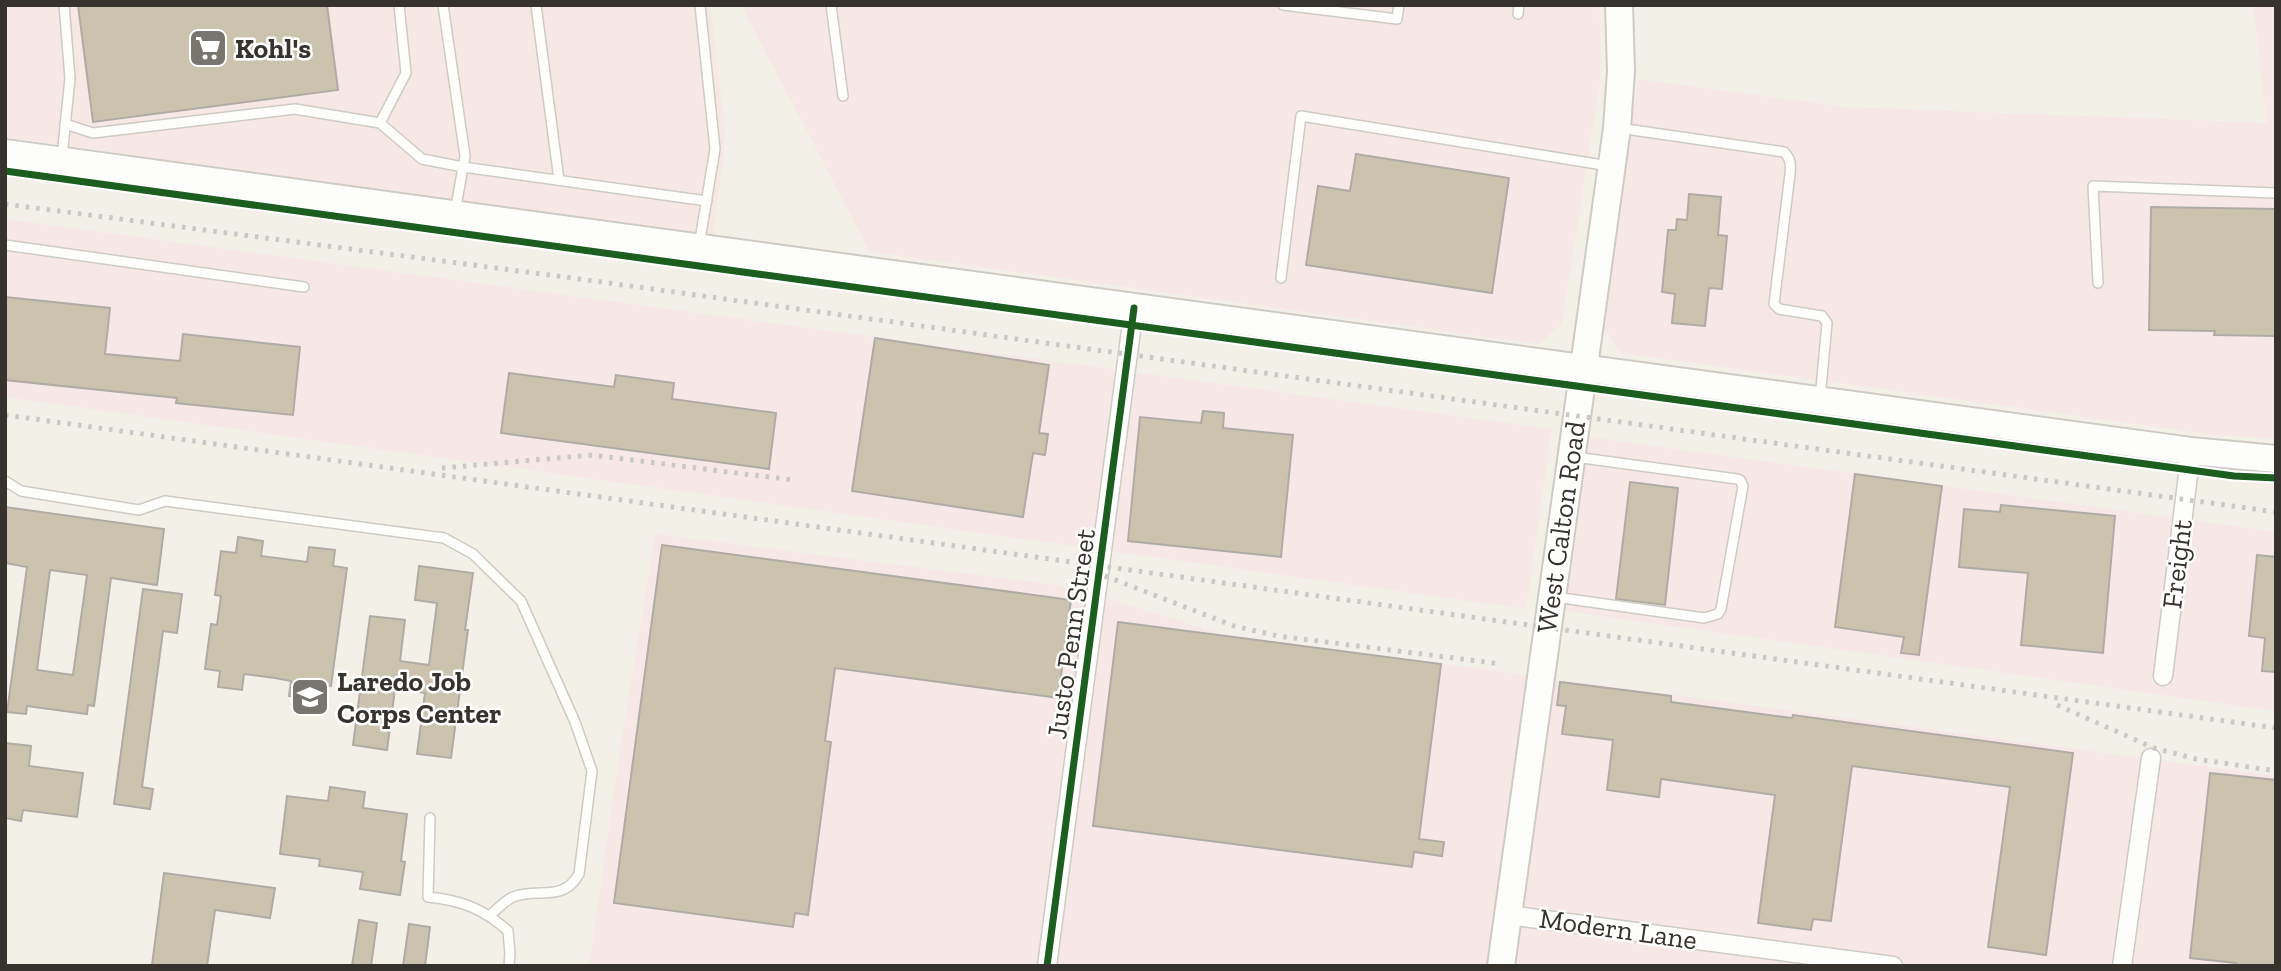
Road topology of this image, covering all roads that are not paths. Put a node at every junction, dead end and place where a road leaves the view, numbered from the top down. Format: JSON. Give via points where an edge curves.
{"nodes":[{"id":1,"x":64,"y":5,"type":"edge"},
{"id":2,"x":399,"y":5,"type":"edge"},
{"id":3,"x":443,"y":5,"type":"edge"},
{"id":4,"x":536,"y":5,"type":"edge"},
{"id":5,"x":700,"y":5,"type":"edge"},
{"id":6,"x":831,"y":5,"type":"edge"},
{"id":7,"x":1283,"y":5,"type":"edge"},
{"id":8,"x":1399,"y":5,"type":"edge"},
{"id":9,"x":1619,"y":5,"type":"edge"},
{"id":10,"x":843,"y":96,"type":"dead end"},
{"id":11,"x":380,"y":123,"type":"junction"},
{"id":12,"x":65,"y":124,"type":"junction"},
{"id":13,"x":1617,"y":128,"type":"junction"},
{"id":14,"x":5,"y":153,"type":"edge"},
{"id":15,"x":62,"y":161,"type":"junction"},
{"id":16,"x":1611,"y":166,"type":"junction"},
{"id":17,"x":463,"y":167,"type":"junction"},
{"id":18,"x":559,"y":180,"type":"junction"},
{"id":19,"x":2276,"y":193,"type":"edge"},
{"id":20,"x":708,"y":201,"type":"junction"},
{"id":21,"x":455,"y":214,"type":"junction"},
{"id":22,"x":5,"y":245,"type":"edge"},
{"id":23,"x":699,"y":247,"type":"junction"},
{"id":24,"x":1282,"y":278,"type":"dead end"},
{"id":25,"x":2098,"y":283,"type":"dead end"},
{"id":26,"x":304,"y":287,"type":"dead end"},
{"id":27,"x":1134,"y":308,"type":"junction"},
{"id":28,"x":1582,"y":369,"type":"junction"},
{"id":29,"x":1820,"y":401,"type":"junction"},
{"id":30,"x":2191,"y":452,"type":"junction"},
{"id":31,"x":1570,"y":456,"type":"junction"},
{"id":32,"x":2276,"y":459,"type":"edge"},
{"id":33,"x":5,"y":481,"type":"edge"},
{"id":34,"x":1552,"y":596,"type":"junction"},
{"id":35,"x":2163,"y":676,"type":"dead end"},
{"id":36,"x":2151,"y":758,"type":"dead end"},
{"id":37,"x":430,"y":818,"type":"dead end"},
{"id":38,"x":490,"y":915,"type":"junction"},
{"id":39,"x":1508,"y":915,"type":"junction"},
{"id":40,"x":509,"y":966,"type":"edge"},
{"id":41,"x":1047,"y":966,"type":"edge"},
{"id":42,"x":1501,"y":966,"type":"edge"},
{"id":43,"x":1893,"y":966,"type":"edge"},
{"id":44,"x":2122,"y":966,"type":"edge"}],
"edges":[{"from":1,"to":12,"type":"lane","via":[[70,78]]},
{"from":2,"to":11,"type":"lane","via":[[406,73]]},
{"from":3,"to":17,"type":"lane"},
{"from":4,"to":18,"type":"lane"},
{"from":5,"to":20,"type":"lane","via":[[715,149]]},
{"from":6,"to":10,"type":"lane"},
{"from":7,"to":8,"type":"lane","via":[[1397,19]]},
{"from":9,"to":13,"type":"main road","name":"West Calton Road"},
{"from":11,"to":12,"type":"lane","via":[[295,108],[93,133]]},
{"from":11,"to":17,"type":"lane","via":[[422,159]]},
{"from":12,"to":15,"type":"lane"},
{"from":13,"to":16,"type":"main road","name":"West Calton Road"},
{"from":13,"to":29,"type":"lane","via":[[1788,156],[1791,165],[1774,304],[1779,309],[1822,316],[1827,323]]},
{"from":14,"to":15,"type":"main road"},
{"from":15,"to":21,"type":"main road"},
{"from":16,"to":24,"type":"lane","via":[[1301,117]]},
{"from":16,"to":28,"type":"main road","name":"West Calton Road"},
{"from":17,"to":18,"type":"lane"},
{"from":17,"to":21,"type":"lane"},
{"from":18,"to":20,"type":"lane"},
{"from":19,"to":25,"type":"lane","via":[[2093,186]]},
{"from":20,"to":23,"type":"lane"},
{"from":21,"to":23,"type":"main road"},
{"from":22,"to":26,"type":"lane"},
{"from":23,"to":27,"type":"main road"},
{"from":27,"to":28,"type":"main road"},
{"from":27,"to":41,"type":"street","name":"Justo Penn Street"},
{"from":28,"to":29,"type":"main road"},
{"from":28,"to":31,"type":"main road","name":"West Calton Road"},
{"from":29,"to":30,"type":"main road"},
{"from":30,"to":32,"type":"main road"},
{"from":30,"to":35,"type":"street","name":"Freight"},
{"from":31,"to":34,"type":"main road","name":"West Calton Road"},
{"from":31,"to":34,"type":"lane","via":[[1737,478],[1743,486],[1718,614],[1704,618]]},
{"from":33,"to":38,"type":"lane","via":[[21,491],[139,510],[165,501],[444,538],[473,554],[521,601],[592,771],[579,874],[572,886],[513,897]]},
{"from":34,"to":39,"type":"main road","name":"West Calton Road"},
{"from":36,"to":44,"type":"street"},
{"from":37,"to":38,"type":"lane","via":[[428,897],[453,900]]},
{"from":38,"to":40,"type":"lane","via":[[508,931]]},
{"from":39,"to":42,"type":"main road","name":"West Calton Road"},
{"from":39,"to":43,"type":"street","name":"Modern Lane"}]}
